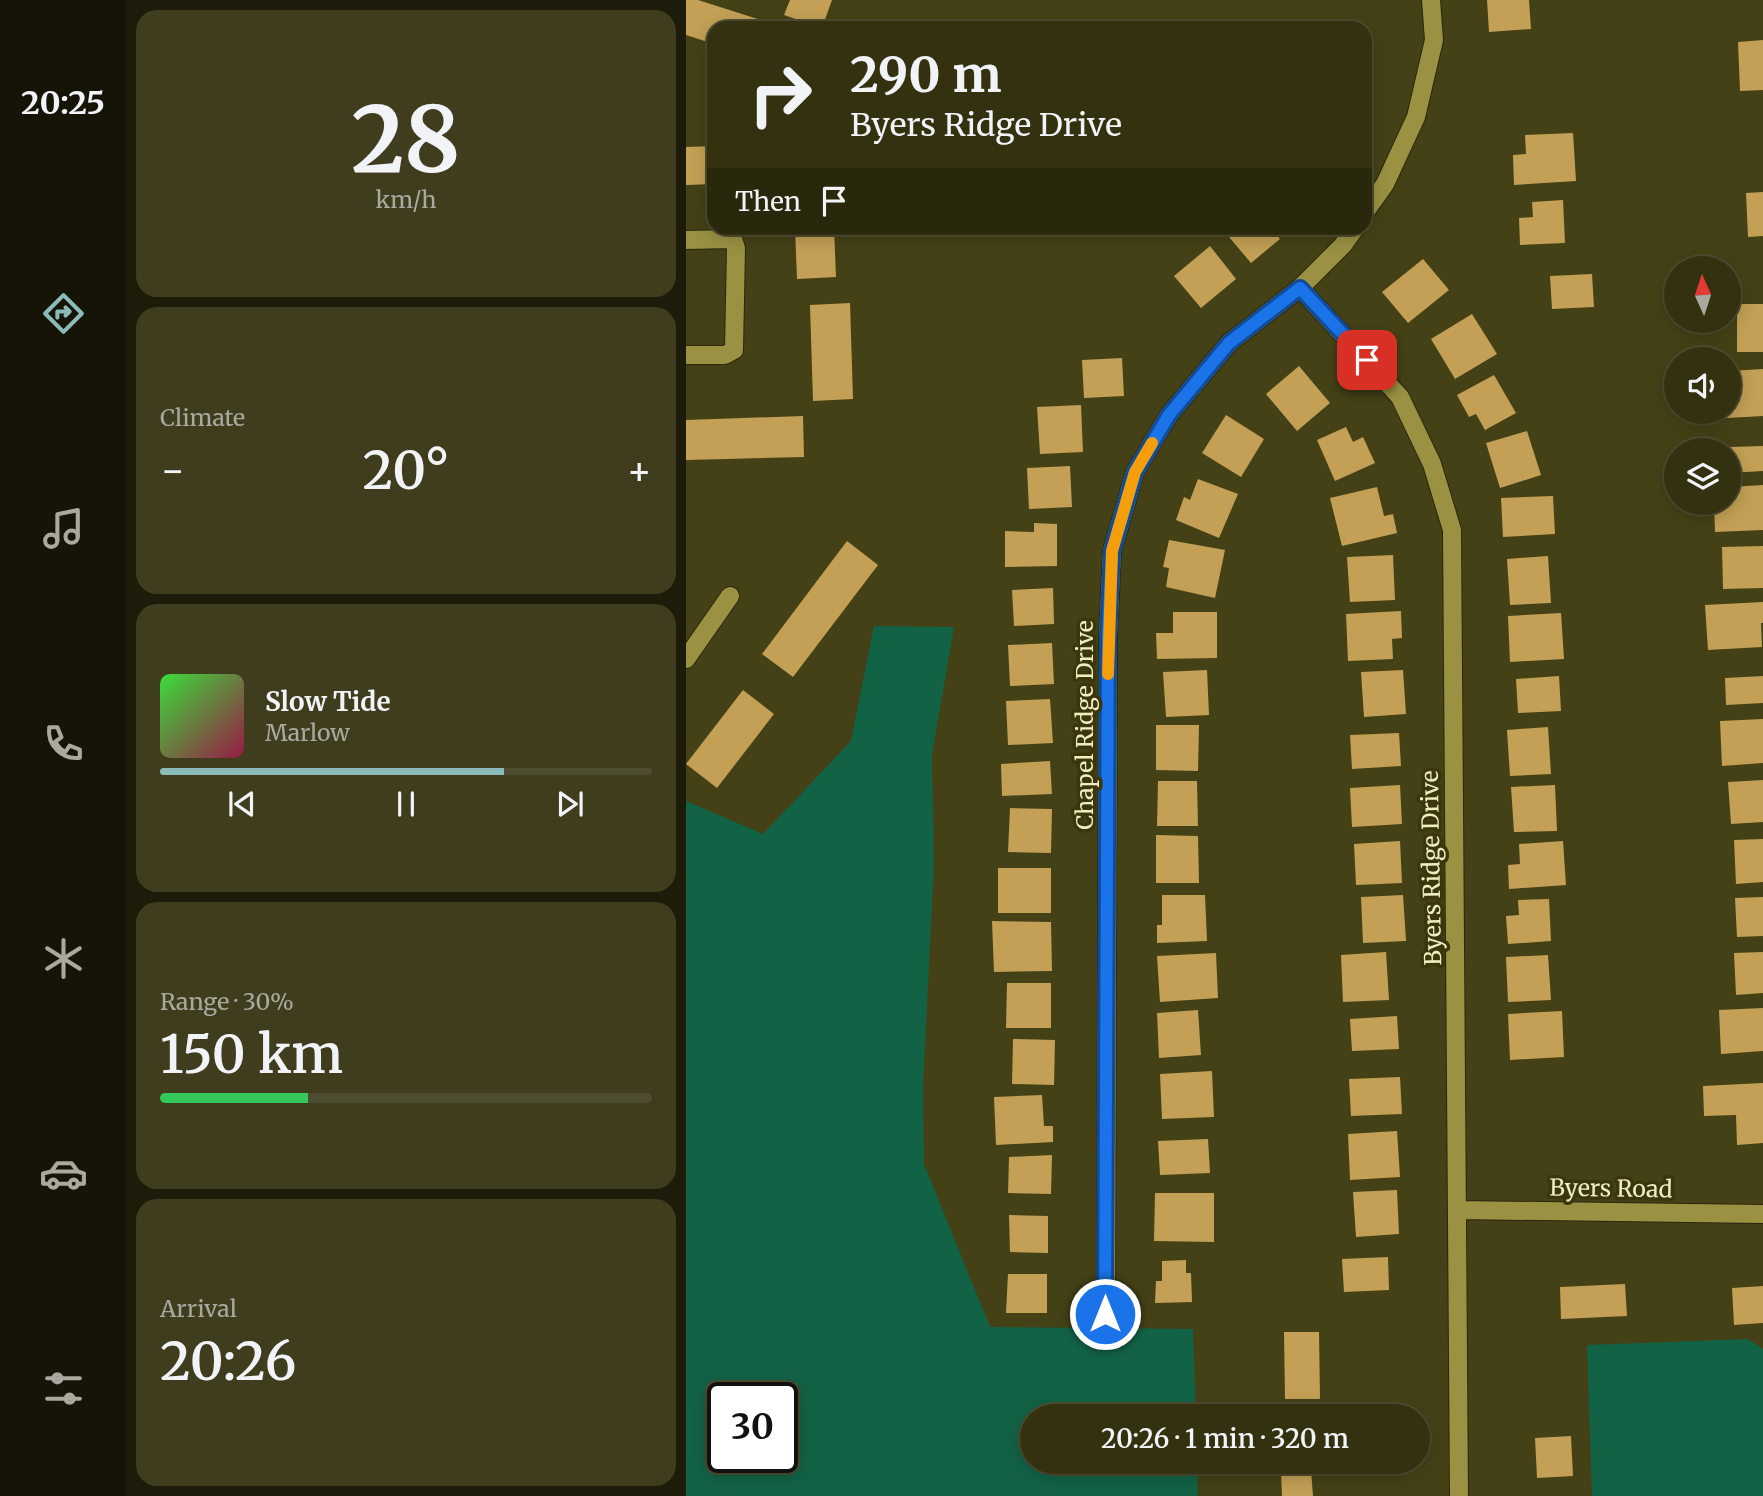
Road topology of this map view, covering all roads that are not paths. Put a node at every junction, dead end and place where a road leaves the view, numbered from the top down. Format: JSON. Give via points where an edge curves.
{"nodes":[{"id":1,"x":1431,"y":0,"type":"edge"},
{"id":2,"x":1372,"y":202,"type":"edge"},
{"id":3,"x":1350,"y":235,"type":"edge"},
{"id":4,"x":686,"y":240,"type":"edge"},
{"id":5,"x":1300,"y":288,"type":"junction"},
{"id":6,"x":686,"y":355,"type":"edge"},
{"id":7,"x":730,"y":596,"type":"dead end"},
{"id":8,"x":687,"y":655,"type":"edge"},
{"id":9,"x":1458,"y":1210,"type":"junction"},
{"id":10,"x":1763,"y":1214,"type":"edge"},
{"id":11,"x":1105,"y":1314,"type":"dead end"},
{"id":12,"x":1459,"y":1496,"type":"edge"}],
"edges":[{"from":1,"to":2,"type":"street","via":[[1434,40],[1416,117]]},
{"from":3,"to":5,"type":"street","name":"Chapel Ridge Drive"},
{"from":4,"to":6,"type":"street","via":[[733,239],[736,248],[734,350],[725,355]]},
{"from":5,"to":9,"type":"street","name":"Byers Ridge Drive","via":[[1400,397],[1432,464],[1452,530]]},
{"from":5,"to":11,"type":"street","name":"Chapel Ridge Drive","via":[[1229,343],[1169,415],[1135,472],[1112,551]]},
{"from":7,"to":8,"type":"street"},
{"from":9,"to":10,"type":"street","name":"Byers Road"},
{"from":9,"to":12,"type":"street","name":"Byers Ridge Drive"}]}
